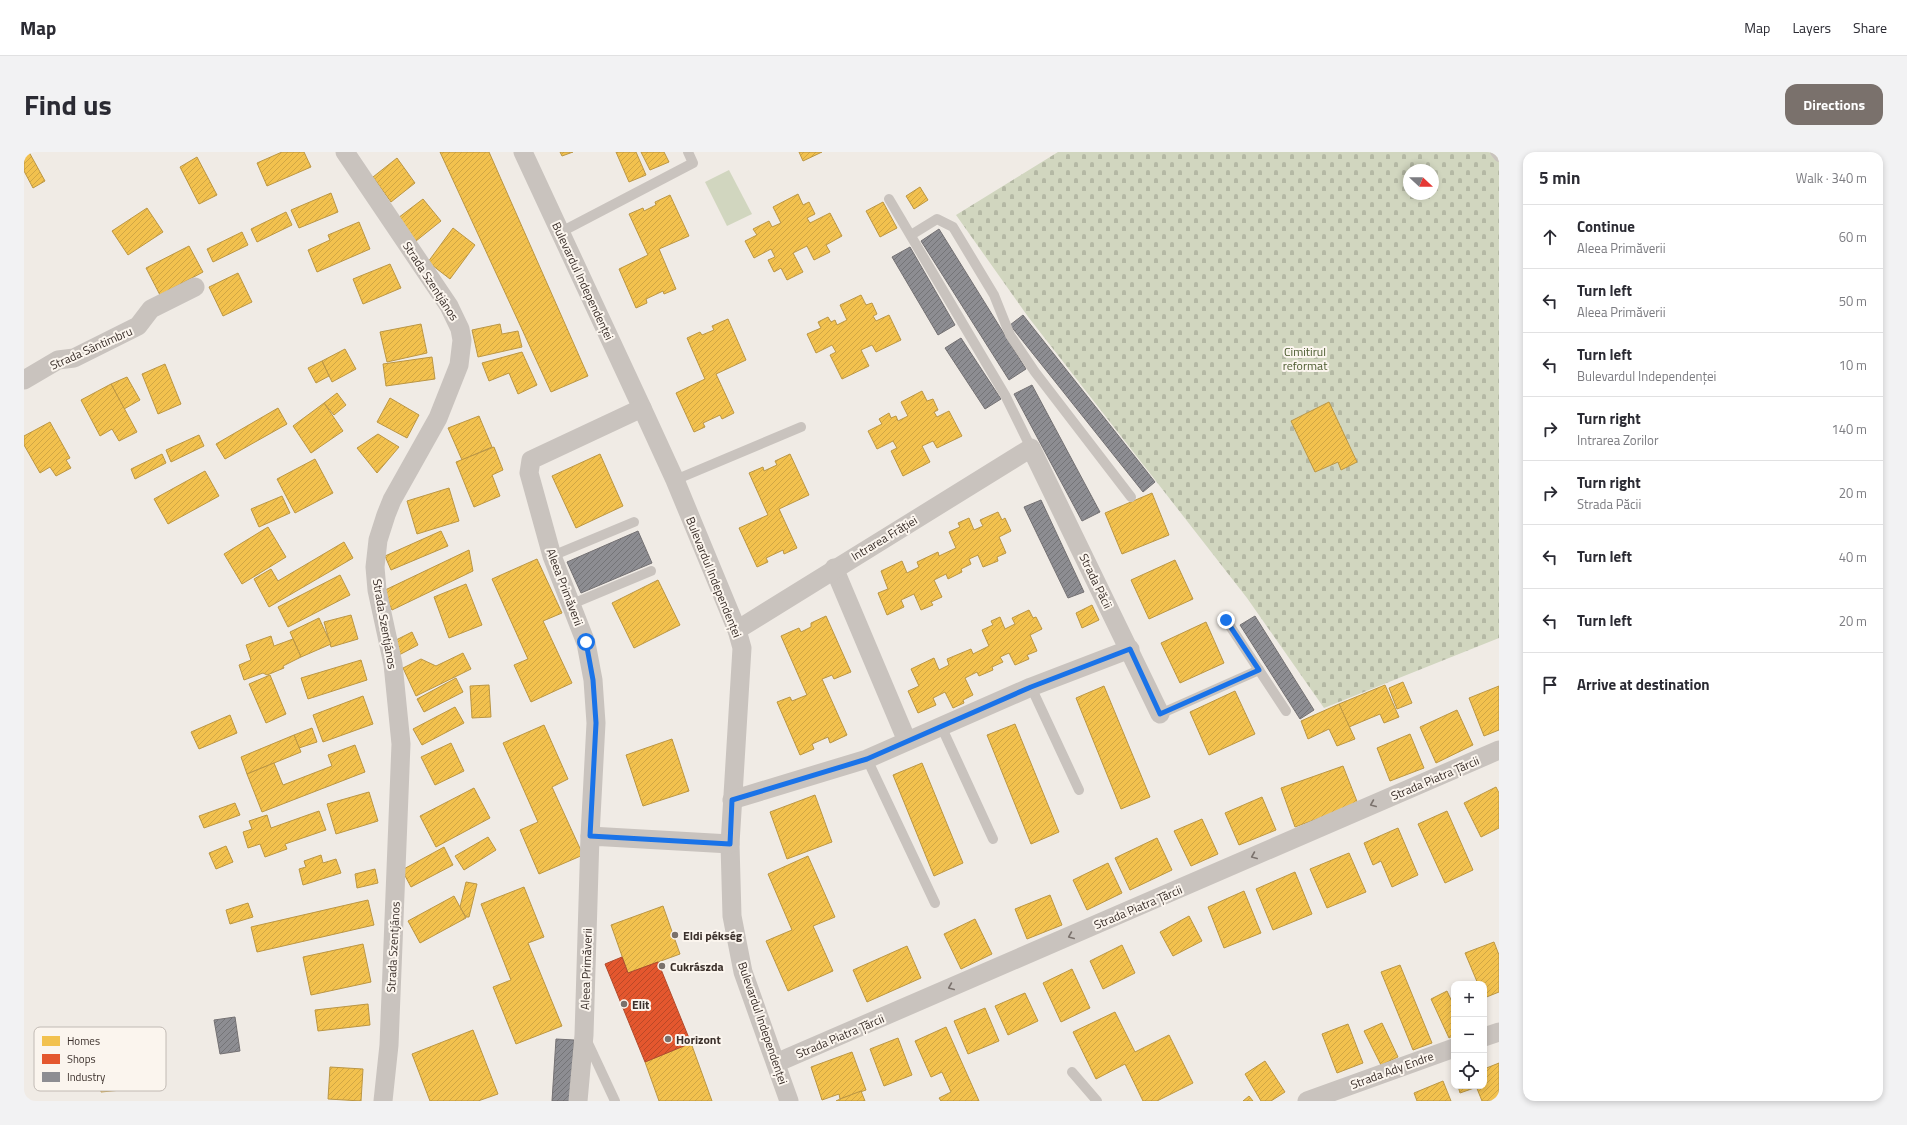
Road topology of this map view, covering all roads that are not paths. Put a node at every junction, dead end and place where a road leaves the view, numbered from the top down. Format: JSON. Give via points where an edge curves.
{"nodes":[{"id":1,"x":523,"y":152,"type":"edge"},
{"id":2,"x":688,"y":152,"type":"edge"},
{"id":3,"x":1495,"y":152,"type":"edge"},
{"id":4,"x":347,"y":153,"type":"edge"},
{"id":5,"x":1499,"y":157,"type":"edge"},
{"id":6,"x":889,"y":199,"type":"dead end"},
{"id":7,"x":561,"y":232,"type":"junction"},
{"id":8,"x":911,"y":235,"type":"junction"},
{"id":9,"x":195,"y":287,"type":"dead end"},
{"id":10,"x":24,"y":380,"type":"edge"},
{"id":11,"x":642,"y":408,"type":"junction"},
{"id":12,"x":801,"y":427,"type":"dead end"},
{"id":13,"x":1031,"y":448,"type":"junction"},
{"id":14,"x":675,"y":480,"type":"junction"},
{"id":15,"x":1131,"y":497,"type":"dead end"},
{"id":16,"x":634,"y":522,"type":"dead end"},
{"id":17,"x":552,"y":556,"type":"junction"},
{"id":18,"x":834,"y":568,"type":"junction"},
{"id":19,"x":651,"y":571,"type":"dead end"},
{"id":20,"x":572,"y":604,"type":"junction"},
{"id":21,"x":1226,"y":620,"type":"dead end"},
{"id":22,"x":737,"y":630,"type":"junction"},
{"id":23,"x":1130,"y":649,"type":"junction"},
{"id":24,"x":1259,"y":670,"type":"junction"},
{"id":25,"x":1031,"y":687,"type":"junction"},
{"id":26,"x":1286,"y":711,"type":"dead end"},
{"id":27,"x":1160,"y":714,"type":"joint"},
{"id":28,"x":941,"y":726,"type":"junction"},
{"id":29,"x":907,"y":741,"type":"junction"},
{"id":30,"x":1499,"y":750,"type":"edge"},
{"id":31,"x":867,"y":759,"type":"junction"},
{"id":32,"x":1079,"y":790,"type":"dead end"},
{"id":33,"x":732,"y":800,"type":"junction"},
{"id":34,"x":590,"y":836,"type":"junction"},
{"id":35,"x":993,"y":838,"type":"dead end"},
{"id":36,"x":730,"y":844,"type":"junction"},
{"id":37,"x":936,"y":903,"type":"dead end"},
{"id":38,"x":1499,"y":1032,"type":"edge"},
{"id":39,"x":584,"y":1035,"type":"junction"},
{"id":40,"x":1487,"y":1036,"type":"edge"},
{"id":41,"x":1451,"y":1049,"type":"edge"},
{"id":42,"x":776,"y":1063,"type":"junction"},
{"id":43,"x":1072,"y":1072,"type":"dead end"},
{"id":44,"x":383,"y":1101,"type":"edge"},
{"id":45,"x":578,"y":1101,"type":"edge"},
{"id":46,"x":614,"y":1101,"type":"edge"},
{"id":47,"x":789,"y":1101,"type":"edge"},
{"id":48,"x":1097,"y":1101,"type":"edge"},
{"id":49,"x":1307,"y":1101,"type":"edge"}],
"edges":[{"from":1,"to":7,"type":"street","name":"Bulevardul Independenței"},
{"from":2,"to":7,"type":"lane","via":[[692,163]]},
{"from":3,"to":5,"type":"lane"},
{"from":4,"to":44,"type":"street","name":"Strada Szentjános","via":[[450,306],[457,319],[462,340],[460,365],[438,418],[392,500],[378,540],[375,567],[377,590],[393,664],[401,744],[389,1037]]},
{"from":6,"to":8,"type":"lane"},
{"from":7,"to":11,"type":"street","name":"Bulevardul Independenței"},
{"from":8,"to":13,"type":"lane","via":[[1005,394]]},
{"from":8,"to":15,"type":"lane","via":[[937,219],[953,226],[1000,307],[1010,335],[1035,372]]},
{"from":9,"to":10,"type":"street","name":"Strada Sântimbru","via":[[151,309],[138,326],[74,358],[58,360]]},
{"from":11,"to":14,"type":"street","name":"Bulevardul Independenței"},
{"from":11,"to":17,"type":"street","name":"Aleea Primăverii","via":[[531,460],[529,474]]},
{"from":12,"to":14,"type":"lane"},
{"from":13,"to":18,"type":"street","name":"Intrarea Frăției"},
{"from":13,"to":23,"type":"street","name":"Strada Păcii"},
{"from":14,"to":22,"type":"street","name":"Bulevardul Independenței"},
{"from":16,"to":17,"type":"lane"},
{"from":17,"to":20,"type":"street","name":"Aleea Primăverii"},
{"from":18,"to":22,"type":"street","name":"Intrarea Frăției"},
{"from":18,"to":29,"type":"street"},
{"from":19,"to":20,"type":"lane"},
{"from":20,"to":34,"type":"street","name":"Aleea Primăverii","via":[[586,642],[593,680],[596,723]]},
{"from":21,"to":24,"type":"lane"},
{"from":22,"to":33,"type":"street","name":"Bulevardul Independenței","via":[[742,648]]},
{"from":23,"to":25,"type":"street"},
{"from":23,"to":27,"type":"street","name":"Strada Păcii"},
{"from":24,"to":26,"type":"lane"},
{"from":24,"to":27,"type":"lane"},
{"from":25,"to":28,"type":"street"},
{"from":25,"to":32,"type":"lane"},
{"from":28,"to":29,"type":"street"},
{"from":28,"to":35,"type":"lane"},
{"from":29,"to":31,"type":"street"},
{"from":30,"to":42,"type":"street","name":"Strada Piatra Țărcii","one_way":true},
{"from":31,"to":33,"type":"street"},
{"from":31,"to":37,"type":"lane"},
{"from":33,"to":36,"type":"street","name":"Bulevardul Independenței"},
{"from":34,"to":36,"type":"street"},
{"from":34,"to":39,"type":"street","name":"Aleea Primăverii"},
{"from":36,"to":42,"type":"street","name":"Bulevardul Independenței","via":[[732,916],[743,972]]},
{"from":38,"to":40,"type":"street"},
{"from":39,"to":45,"type":"street","name":"Aleea Primăverii"},
{"from":39,"to":46,"type":"lane"},
{"from":41,"to":49,"type":"street","name":"Strada Ady Endre"},
{"from":42,"to":47,"type":"street","name":"Bulevardul Independenței"},
{"from":43,"to":48,"type":"lane"}]}
